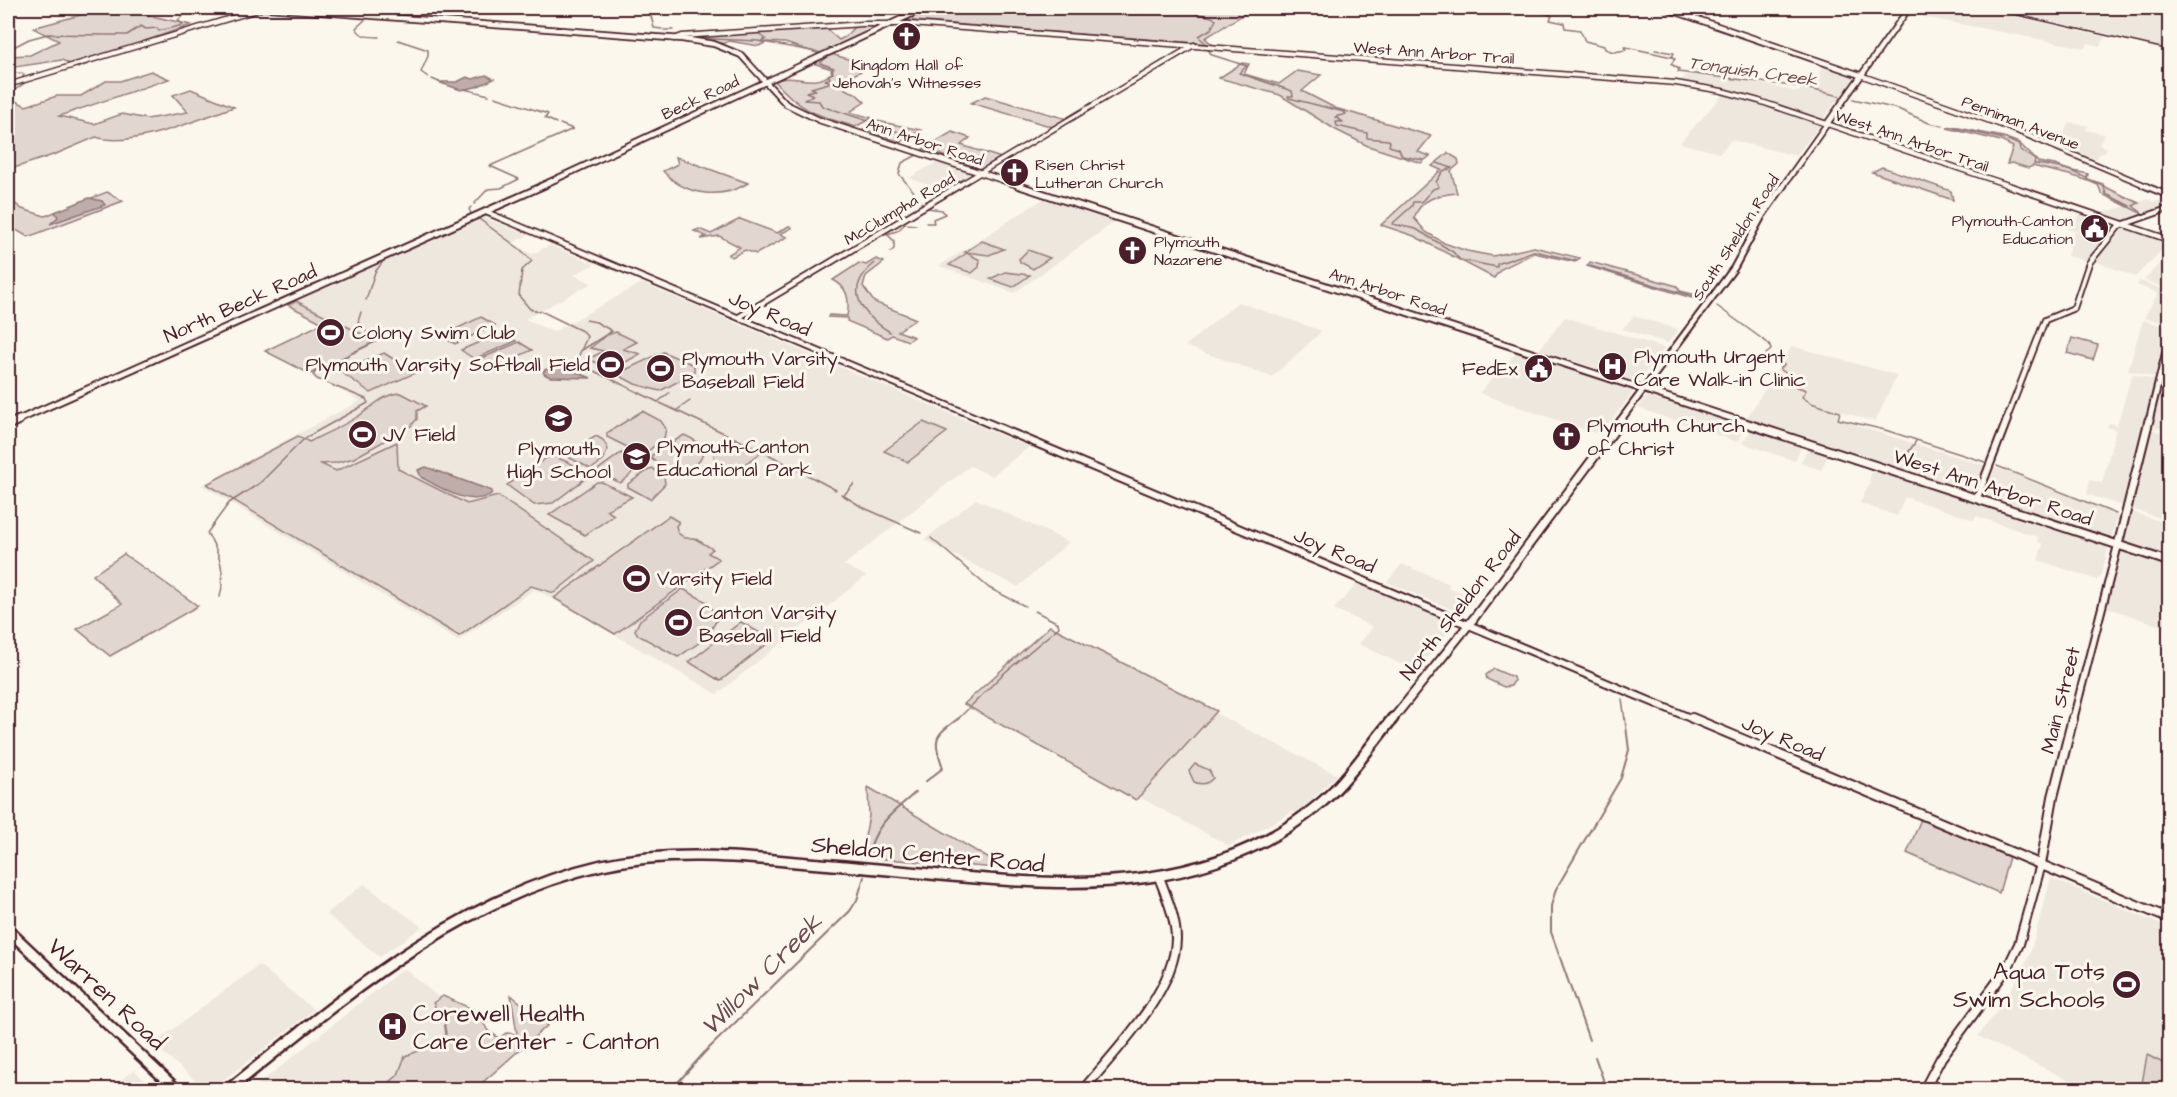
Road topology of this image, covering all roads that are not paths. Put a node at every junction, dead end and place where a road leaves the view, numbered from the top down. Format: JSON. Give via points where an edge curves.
{"nodes":[{"id":1,"x":266,"y":8,"type":"edge"},
{"id":2,"x":925,"y":8,"type":"edge"},
{"id":3,"x":1665,"y":8,"type":"edge"},
{"id":4,"x":1908,"y":8,"type":"edge"},
{"id":5,"x":2117,"y":8,"type":"edge"},
{"id":6,"x":2129,"y":8,"type":"edge"},
{"id":7,"x":891,"y":23,"type":"junction"},
{"id":8,"x":674,"y":39,"type":"junction"},
{"id":9,"x":1194,"y":45,"type":"junction"},
{"id":10,"x":1860,"y":75,"type":"junction"},
{"id":11,"x":766,"y":81,"type":"junction"},
{"id":12,"x":8,"y":85,"type":"edge"},
{"id":13,"x":1827,"y":124,"type":"junction"},
{"id":14,"x":981,"y":173,"type":"junction"},
{"id":15,"x":2169,"y":196,"type":"edge"},
{"id":16,"x":2169,"y":208,"type":"edge"},
{"id":17,"x":486,"y":212,"type":"junction"},
{"id":18,"x":2123,"y":224,"type":"junction"},
{"id":19,"x":2169,"y":240,"type":"edge"},
{"id":20,"x":739,"y":317,"type":"junction"},
{"id":21,"x":2169,"y":335,"type":"edge"},
{"id":22,"x":1644,"y":389,"type":"junction"},
{"id":23,"x":8,"y":425,"type":"edge"},
{"id":24,"x":1977,"y":498,"type":"junction"},
{"id":25,"x":2118,"y":544,"type":"junction"},
{"id":26,"x":2169,"y":562,"type":"edge"},
{"id":27,"x":1468,"y":624,"type":"junction"},
{"id":28,"x":1287,"y":827,"type":"joint"},
{"id":29,"x":2041,"y":864,"type":"junction"},
{"id":30,"x":1159,"y":877,"type":"junction"},
{"id":31,"x":2169,"y":919,"type":"edge"},
{"id":32,"x":8,"y":930,"type":"edge"},
{"id":33,"x":177,"y":1089,"type":"edge"},
{"id":34,"x":228,"y":1089,"type":"edge"},
{"id":35,"x":1083,"y":1089,"type":"edge"},
{"id":36,"x":1924,"y":1089,"type":"edge"}],
"edges":[{"from":1,"to":8,"type":"main road","name":"Ann Arbor Road"},
{"from":1,"to":12,"type":"street"},
{"from":2,"to":7,"type":"main road","name":"Beck Road"},
{"from":3,"to":10,"type":"main road"},
{"from":4,"to":10,"type":"main road"},
{"from":5,"to":6,"type":"highway"},
{"from":7,"to":8,"type":"street","name":"West Ann Arbor Trail"},
{"from":7,"to":9,"type":"street","name":"West Ann Arbor Trail"},
{"from":7,"to":11,"type":"main road","name":"Beck Road"},
{"from":8,"to":11,"type":"main road","name":"Ann Arbor Road","via":[[710,43],[730,50],[744,58]]},
{"from":9,"to":13,"type":"street","name":"West Ann Arbor Trail","via":[[1673,82],[1738,94]]},
{"from":9,"to":14,"type":"street","name":"McClumpha Road"},
{"from":10,"to":13,"type":"main road","name":"South Sheldon Road"},
{"from":10,"to":15,"type":"street","name":"Penniman Avenue","via":[[2010,128]]},
{"from":11,"to":14,"type":"main road","name":"Ann Arbor Road","via":[[786,104],[803,114]]},
{"from":11,"to":17,"type":"main road","name":"Beck Road"},
{"from":13,"to":18,"type":"street","name":"West Ann Arbor Trail"},
{"from":13,"to":22,"type":"main road","name":"South Sheldon Road","via":[[1762,216],[1728,277]]},
{"from":14,"to":20,"type":"street","name":"McClumpha Road"},
{"from":14,"to":22,"type":"main road","name":"Ann Arbor Road"},
{"from":16,"to":18,"type":"street"},
{"from":17,"to":20,"type":"street","name":"Joy Road"},
{"from":17,"to":23,"type":"main road","name":"North Beck Road"},
{"from":18,"to":19,"type":"street","name":"West Ann Arbor Trail"},
{"from":18,"to":24,"type":"street","via":[[2089,263],[2074,308],[2044,321]]},
{"from":20,"to":27,"type":"street","name":"Joy Road"},
{"from":21,"to":25,"type":"main road"},
{"from":22,"to":24,"type":"main road","name":"West Ann Arbor Road"},
{"from":22,"to":27,"type":"main road","name":"North Sheldon Road"},
{"from":24,"to":25,"type":"main road","name":"West Ann Arbor Road"},
{"from":25,"to":26,"type":"main road","name":"West Ann Arbor Road"},
{"from":25,"to":29,"type":"street","name":"Main Street","via":[[2053,797]]},
{"from":27,"to":28,"type":"main road","name":"North Sheldon Road","via":[[1329,797]]},
{"from":27,"to":29,"type":"street","name":"Joy Road"},
{"from":28,"to":30,"type":"main road","name":"Sheldon Center Road","via":[[1228,857]]},
{"from":29,"to":31,"type":"street","name":"Joy Road"},
{"from":29,"to":36,"type":"street","name":"Main Street","via":[[2013,958],[1941,1058]]},
{"from":30,"to":34,"type":"main road","name":"Sheldon Center Road","via":[[1100,885],[1049,885],[709,855],[633,860],[557,878],[484,906],[414,946]]},
{"from":30,"to":35,"type":"street","via":[[1172,913],[1175,950],[1171,969],[1162,988]]},
{"from":32,"to":33,"type":"main road","name":"Warren Road"}]}
